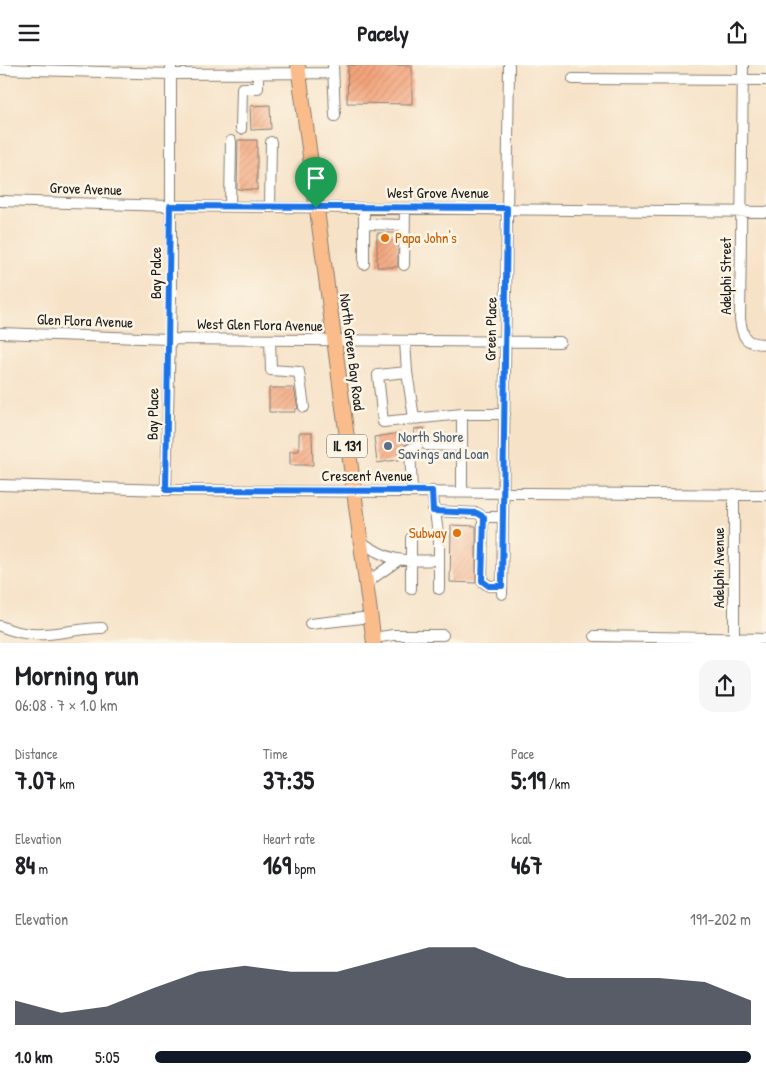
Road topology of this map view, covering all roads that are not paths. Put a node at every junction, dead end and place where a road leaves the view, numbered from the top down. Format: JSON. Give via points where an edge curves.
{"nodes":[{"id":1,"x":509,"y":65,"type":"edge"},
{"id":2,"x":743,"y":65,"type":"edge"},
{"id":3,"x":0,"y":69,"type":"edge"},
{"id":4,"x":298,"y":69,"type":"edge"},
{"id":5,"x":333,"y":69,"type":"edge"},
{"id":6,"x":171,"y":70,"type":"edge"},
{"id":7,"x":258,"y":75,"type":"junction"},
{"id":8,"x":573,"y":79,"type":"dead end"},
{"id":9,"x":743,"y":80,"type":"junction"},
{"id":10,"x":766,"y":80,"type":"edge"},
{"id":11,"x":335,"y":116,"type":"dead end"},
{"id":12,"x":241,"y":129,"type":"dead end"},
{"id":13,"x":231,"y":141,"type":"dead end"},
{"id":14,"x":271,"y":142,"type":"dead end"},
{"id":15,"x":0,"y":201,"type":"edge"},
{"id":16,"x":170,"y":206,"type":"junction"},
{"id":17,"x":230,"y":206,"type":"junction"},
{"id":18,"x":270,"y":207,"type":"junction"},
{"id":19,"x":316,"y":208,"type":"junction"},
{"id":20,"x":364,"y":208,"type":"junction"},
{"id":21,"x":405,"y":208,"type":"junction"},
{"id":22,"x":507,"y":208,"type":"junction"},
{"id":23,"x":741,"y":212,"type":"junction"},
{"id":24,"x":766,"y":212,"type":"edge"},
{"id":25,"x":364,"y":224,"type":"junction"},
{"id":26,"x":404,"y":225,"type":"junction"},
{"id":27,"x":364,"y":264,"type":"dead end"},
{"id":28,"x":404,"y":265,"type":"dead end"},
{"id":29,"x":0,"y":333,"type":"edge"},
{"id":30,"x":170,"y":339,"type":"junction"},
{"id":31,"x":270,"y":340,"type":"junction"},
{"id":32,"x":334,"y":341,"type":"junction"},
{"id":33,"x":406,"y":341,"type":"junction"},
{"id":34,"x":506,"y":342,"type":"junction"},
{"id":35,"x":560,"y":342,"type":"dead end"},
{"id":36,"x":766,"y":344,"type":"edge"},
{"id":37,"x":407,"y":372,"type":"junction"},
{"id":38,"x":304,"y":407,"type":"dead end"},
{"id":39,"x":462,"y":414,"type":"junction"},
{"id":40,"x":505,"y":414,"type":"junction"},
{"id":41,"x":414,"y":418,"type":"junction"},
{"id":42,"x":462,"y":446,"type":"junction"},
{"id":43,"x":0,"y":485,"type":"edge"},
{"id":44,"x":166,"y":490,"type":"junction"},
{"id":45,"x":353,"y":490,"type":"junction"},
{"id":46,"x":412,"y":491,"type":"junction"},
{"id":47,"x":432,"y":491,"type":"junction"},
{"id":48,"x":462,"y":492,"type":"junction"},
{"id":49,"x":504,"y":492,"type":"junction"},
{"id":50,"x":734,"y":494,"type":"junction"},
{"id":51,"x":766,"y":495,"type":"edge"},
{"id":52,"x":433,"y":511,"type":"junction"},
{"id":53,"x":484,"y":517,"type":"junction"},
{"id":54,"x":503,"y":517,"type":"junction"},
{"id":55,"x":411,"y":538,"type":"dead end"},
{"id":56,"x":360,"y":541,"type":"junction"},
{"id":57,"x":397,"y":561,"type":"junction"},
{"id":58,"x":411,"y":561,"type":"junction"},
{"id":59,"x":439,"y":561,"type":"junction"},
{"id":60,"x":366,"y":586,"type":"junction"},
{"id":61,"x":411,"y":589,"type":"dead end"},
{"id":62,"x":439,"y":589,"type":"dead end"},
{"id":63,"x":371,"y":617,"type":"junction"},
{"id":64,"x":310,"y":623,"type":"dead end"},
{"id":65,"x":0,"y":626,"type":"edge"},
{"id":66,"x":102,"y":628,"type":"dead end"},
{"id":67,"x":443,"y":635,"type":"dead end"},
{"id":68,"x":595,"y":637,"type":"dead end"},
{"id":69,"x":766,"y":639,"type":"edge"},
{"id":70,"x":374,"y":640,"type":"edge"},
{"id":71,"x":734,"y":641,"type":"edge"}],
"edges":[{"from":1,"to":22,"type":"street","name":"Green Place"},
{"from":2,"to":9,"type":"street","name":"Adelphi Street"},
{"from":3,"to":6,"type":"street"},
{"from":4,"to":5,"type":"street"},
{"from":4,"to":7,"type":"street"},
{"from":4,"to":19,"type":"main road","name":"North Green Bay Road","number":"IL 131"},
{"from":5,"to":11,"type":"street"},
{"from":6,"to":7,"type":"street"},
{"from":6,"to":16,"type":"street"},
{"from":7,"to":12,"type":"street","via":[[258,88],[242,88]]},
{"from":8,"to":9,"type":"street"},
{"from":9,"to":10,"type":"street"},
{"from":9,"to":23,"type":"street","name":"Adelphi Street"},
{"from":13,"to":17,"type":"street"},
{"from":14,"to":18,"type":"street"},
{"from":15,"to":16,"type":"street","name":"Grove Avenue"},
{"from":16,"to":17,"type":"street","name":"West Grove Avenue"},
{"from":16,"to":30,"type":"street","name":"Bay Palce"},
{"from":17,"to":18,"type":"street","name":"West Grove Avenue"},
{"from":18,"to":19,"type":"street","name":"West Grove Avenue"},
{"from":19,"to":20,"type":"street","name":"West Grove Avenue"},
{"from":19,"to":32,"type":"main road","name":"North Green Bay Road","number":"IL 131"},
{"from":20,"to":21,"type":"street","name":"West Grove Avenue"},
{"from":20,"to":25,"type":"street"},
{"from":21,"to":22,"type":"street","name":"West Grove Avenue"},
{"from":21,"to":26,"type":"street"},
{"from":22,"to":23,"type":"street","name":"West Grove Avenue","via":[[522,211]]},
{"from":22,"to":34,"type":"street","name":"Green Place"},
{"from":23,"to":24,"type":"street","name":"West Grove Avenue"},
{"from":23,"to":36,"type":"street","name":"Adelphi Street","via":[[740,319],[746,340],[752,344]]},
{"from":25,"to":26,"type":"street"},
{"from":25,"to":27,"type":"street"},
{"from":26,"to":28,"type":"street"},
{"from":29,"to":30,"type":"street","name":"Glen Flora Avenue"},
{"from":30,"to":31,"type":"street","name":"West Glen Flora Avenue"},
{"from":30,"to":44,"type":"street","name":"Bay Place"},
{"from":31,"to":32,"type":"street","name":"West Glen Flora Avenue"},
{"from":31,"to":38,"type":"street","via":[[271,370],[299,372]]},
{"from":32,"to":33,"type":"street","name":"West Glen Flora Avenue"},
{"from":32,"to":45,"type":"main road","name":"North Green Bay Road","number":"IL 131"},
{"from":33,"to":34,"type":"street","name":"West Glen Flora Avenue"},
{"from":33,"to":37,"type":"street"},
{"from":34,"to":35,"type":"street","name":"West Glen Flora Avenue"},
{"from":34,"to":40,"type":"street","name":"Green Place"},
{"from":37,"to":41,"type":"street"},
{"from":37,"to":41,"type":"street","via":[[378,375],[384,422]]},
{"from":39,"to":40,"type":"street"},
{"from":39,"to":41,"type":"street"},
{"from":39,"to":42,"type":"street"},
{"from":40,"to":49,"type":"street","name":"Green Place"},
{"from":42,"to":46,"type":"street","via":[[422,445],[410,449]]},
{"from":42,"to":48,"type":"street"},
{"from":43,"to":44,"type":"street","name":"Crescent Avenue"},
{"from":44,"to":45,"type":"street","name":"Crescent Avenue"},
{"from":45,"to":46,"type":"street","name":"Crescent Avenue"},
{"from":45,"to":56,"type":"main road","name":"North Green Bay Road","number":"IL 131"},
{"from":46,"to":47,"type":"street","name":"Crescent Avenue"},
{"from":47,"to":48,"type":"street","name":"Crescent Avenue"},
{"from":47,"to":52,"type":"street"},
{"from":48,"to":49,"type":"street","name":"Crescent Avenue"},
{"from":49,"to":50,"type":"street","name":"Crescent Avenue"},
{"from":49,"to":54,"type":"street","name":"Green Place"},
{"from":50,"to":51,"type":"street","name":"Crescent Avenue"},
{"from":50,"to":71,"type":"street","name":"Adelphi Avenue"},
{"from":52,"to":53,"type":"street","via":[[477,513]]},
{"from":52,"to":59,"type":"street","via":[[439,540]]},
{"from":53,"to":54,"type":"street"},
{"from":53,"to":54,"type":"street","name":"Green Place","via":[[482,581],[502,590]]},
{"from":55,"to":58,"type":"street"},
{"from":56,"to":57,"type":"street","via":[[375,552]]},
{"from":56,"to":60,"type":"main road","name":"North Green Bay Road","number":"IL 131"},
{"from":57,"to":58,"type":"street"},
{"from":57,"to":60,"type":"street"},
{"from":58,"to":59,"type":"street"},
{"from":58,"to":61,"type":"street"},
{"from":59,"to":62,"type":"street"},
{"from":60,"to":63,"type":"main road","name":"North Green Bay Road","number":"IL 131"},
{"from":63,"to":64,"type":"street"},
{"from":63,"to":70,"type":"main road","name":"North Green Bay Road","number":"IL 131"},
{"from":65,"to":66,"type":"street","via":[[27,635],[48,636]]},
{"from":67,"to":70,"type":"street","via":[[393,635]]},
{"from":68,"to":71,"type":"street"},
{"from":69,"to":71,"type":"street"}]}
